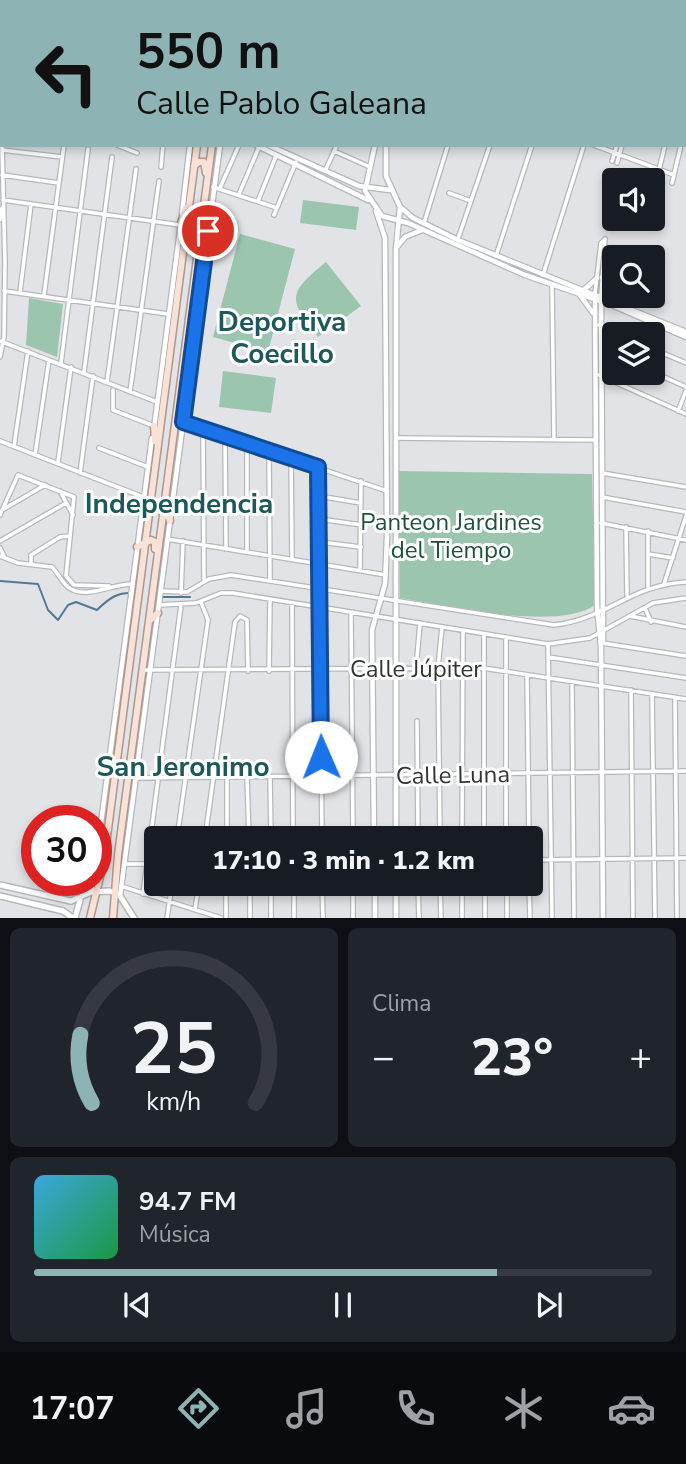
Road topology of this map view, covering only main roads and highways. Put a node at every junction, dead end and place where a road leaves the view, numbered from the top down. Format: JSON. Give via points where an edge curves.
{"nodes":[{"id":1,"x":197,"y":147,"type":"edge"},
{"id":2,"x":212,"y":147,"type":"edge"},
{"id":3,"x":194,"y":166,"type":"junction"},
{"id":4,"x":191,"y":196,"type":"junction"},
{"id":5,"x":208,"y":207,"type":"junction"},
{"id":6,"x":181,"y":224,"type":"road end"},
{"id":7,"x":185,"y":243,"type":"junction"},
{"id":8,"x":197,"y":259,"type":"junction"},
{"id":9,"x":154,"y":426,"type":"road end"},
{"id":10,"x":152,"y":467,"type":"junction"},
{"id":11,"x":164,"y":504,"type":"junction"},
{"id":12,"x":149,"y":506,"type":"junction"},
{"id":13,"x":141,"y":511,"type":"road end"},
{"id":14,"x":147,"y":518,"type":"junction"},
{"id":15,"x":170,"y":521,"type":"road end"},
{"id":16,"x":161,"y":526,"type":"junction"},
{"id":17,"x":140,"y":545,"type":"junction"},
{"id":18,"x":136,"y":559,"type":"road end"},
{"id":19,"x":156,"y":565,"type":"junction"},
{"id":20,"x":140,"y":574,"type":"junction"},
{"id":21,"x":158,"y":613,"type":"road end"},
{"id":22,"x":149,"y":621,"type":"junction"},
{"id":23,"x":110,"y":805,"type":"edge"},
{"id":24,"x":130,"y":821,"type":"road end"},
{"id":25,"x":121,"y":835,"type":"junction"},
{"id":26,"x":118,"y":855,"type":"junction"},
{"id":27,"x":112,"y":865,"type":"edge"},
{"id":28,"x":0,"y":884,"type":"edge"},
{"id":29,"x":112,"y":894,"type":"edge"},
{"id":30,"x":118,"y":894,"type":"junction"},
{"id":31,"x":0,"y":896,"type":"edge"},
{"id":32,"x":87,"y":896,"type":"edge"},
{"id":33,"x":93,"y":896,"type":"edge"},
{"id":34,"x":80,"y":900,"type":"junction"},
{"id":35,"x":132,"y":917,"type":"edge"},
{"id":36,"x":74,"y":918,"type":"edge"},
{"id":37,"x":90,"y":918,"type":"edge"},
{"id":38,"x":113,"y":918,"type":"edge"}],
"edges":[{"from":1,"to":3,"type":"main road"},
{"from":2,"to":5,"type":"main road"},
{"from":3,"to":4,"type":"main road"},
{"from":3,"to":5,"type":"main road","via":[[201,161],[205,165]]},
{"from":4,"to":6,"type":"main road"},
{"from":4,"to":7,"type":"main road"},
{"from":5,"to":8,"type":"main road"},
{"from":7,"to":8,"type":"main road","via":[[185,266],[191,267]]},
{"from":7,"to":10,"type":"main road"},
{"from":8,"to":11,"type":"main road","via":[[186,376]]},
{"from":9,"to":10,"type":"main road"},
{"from":10,"to":12,"type":"main road"},
{"from":11,"to":15,"type":"main road"},
{"from":11,"to":16,"type":"main road"},
{"from":12,"to":13,"type":"main road"},
{"from":12,"to":14,"type":"main road"},
{"from":14,"to":16,"type":"main road","via":[[150,533]]},
{"from":14,"to":17,"type":"main road"},
{"from":16,"to":19,"type":"main road"},
{"from":17,"to":19,"type":"main road","via":[[147,540],[155,542]]},
{"from":17,"to":20,"type":"main road"},
{"from":18,"to":20,"type":"main road"},
{"from":19,"to":22,"type":"main road","via":[[157,597]]},
{"from":20,"to":23,"type":"main road"},
{"from":21,"to":22,"type":"main road"},
{"from":22,"to":25,"type":"main road","via":[[147,670]]},
{"from":24,"to":25,"type":"main road"},
{"from":25,"to":26,"type":"main road"},
{"from":26,"to":27,"type":"main road"},
{"from":26,"to":30,"type":"main road"},
{"from":28,"to":34,"type":"main road","via":[[67,901]]},
{"from":29,"to":30,"type":"main road"},
{"from":30,"to":35,"type":"main road"},
{"from":30,"to":38,"type":"main road"},
{"from":31,"to":36,"type":"main road","via":[[64,911]]},
{"from":32,"to":34,"type":"main road"},
{"from":33,"to":37,"type":"main road"},
{"from":34,"to":36,"type":"main road"}]}
